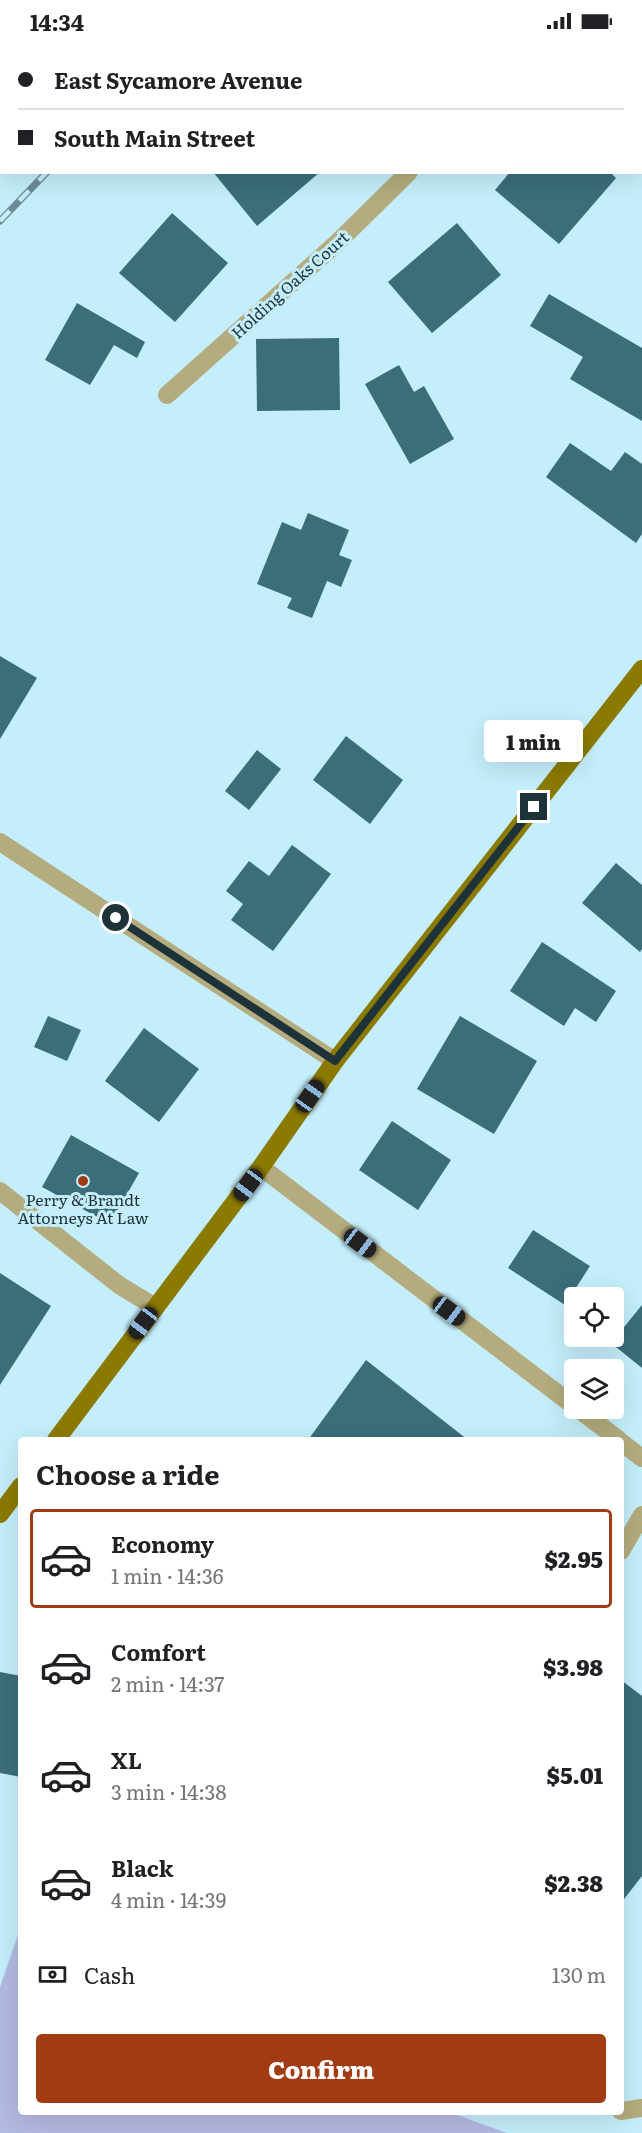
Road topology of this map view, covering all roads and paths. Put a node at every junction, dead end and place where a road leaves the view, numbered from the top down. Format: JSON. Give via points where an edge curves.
{"nodes":[{"id":1,"x":407,"y":174,"type":"edge"},
{"id":2,"x":167,"y":395,"type":"dead end"},
{"id":3,"x":642,"y":669,"type":"edge"},
{"id":4,"x":0,"y":842,"type":"edge"},
{"id":5,"x":335,"y":1061,"type":"junction"},
{"id":6,"x":261,"y":1167,"type":"junction"},
{"id":7,"x":0,"y":1191,"type":"edge"},
{"id":8,"x":155,"y":1307,"type":"junction"},
{"id":9,"x":564,"y":1398,"type":"edge"},
{"id":10,"x":592,"y":1419,"type":"edge"},
{"id":11,"x":58,"y":1437,"type":"edge"},
{"id":12,"x":615,"y":1437,"type":"edge"},
{"id":13,"x":624,"y":1444,"type":"edge"},
{"id":14,"x":642,"y":1458,"type":"edge"},
{"id":15,"x":18,"y":1490,"type":"edge"},
{"id":16,"x":0,"y":1514,"type":"edge"},
{"id":17,"x":642,"y":1515,"type":"edge"},
{"id":18,"x":624,"y":1546,"type":"edge"},
{"id":19,"x":642,"y":2108,"type":"edge"},
{"id":20,"x":624,"y":2111,"type":"edge"}],
"edges":[{"from":1,"to":2,"type":"street","name":"Holding Oaks Court","via":[[339,241]]},
{"from":3,"to":5,"type":"main road"},
{"from":4,"to":5,"type":"street"},
{"from":5,"to":6,"type":"main road"},
{"from":6,"to":8,"type":"main road"},
{"from":6,"to":9,"type":"street"},
{"from":7,"to":8,"type":"street","via":[[119,1286]]},
{"from":8,"to":11,"type":"main road"},
{"from":10,"to":12,"type":"street"},
{"from":13,"to":14,"type":"street"},
{"from":15,"to":16,"type":"main road"},
{"from":17,"to":18,"type":"street"},
{"from":19,"to":20,"type":"street"}]}
